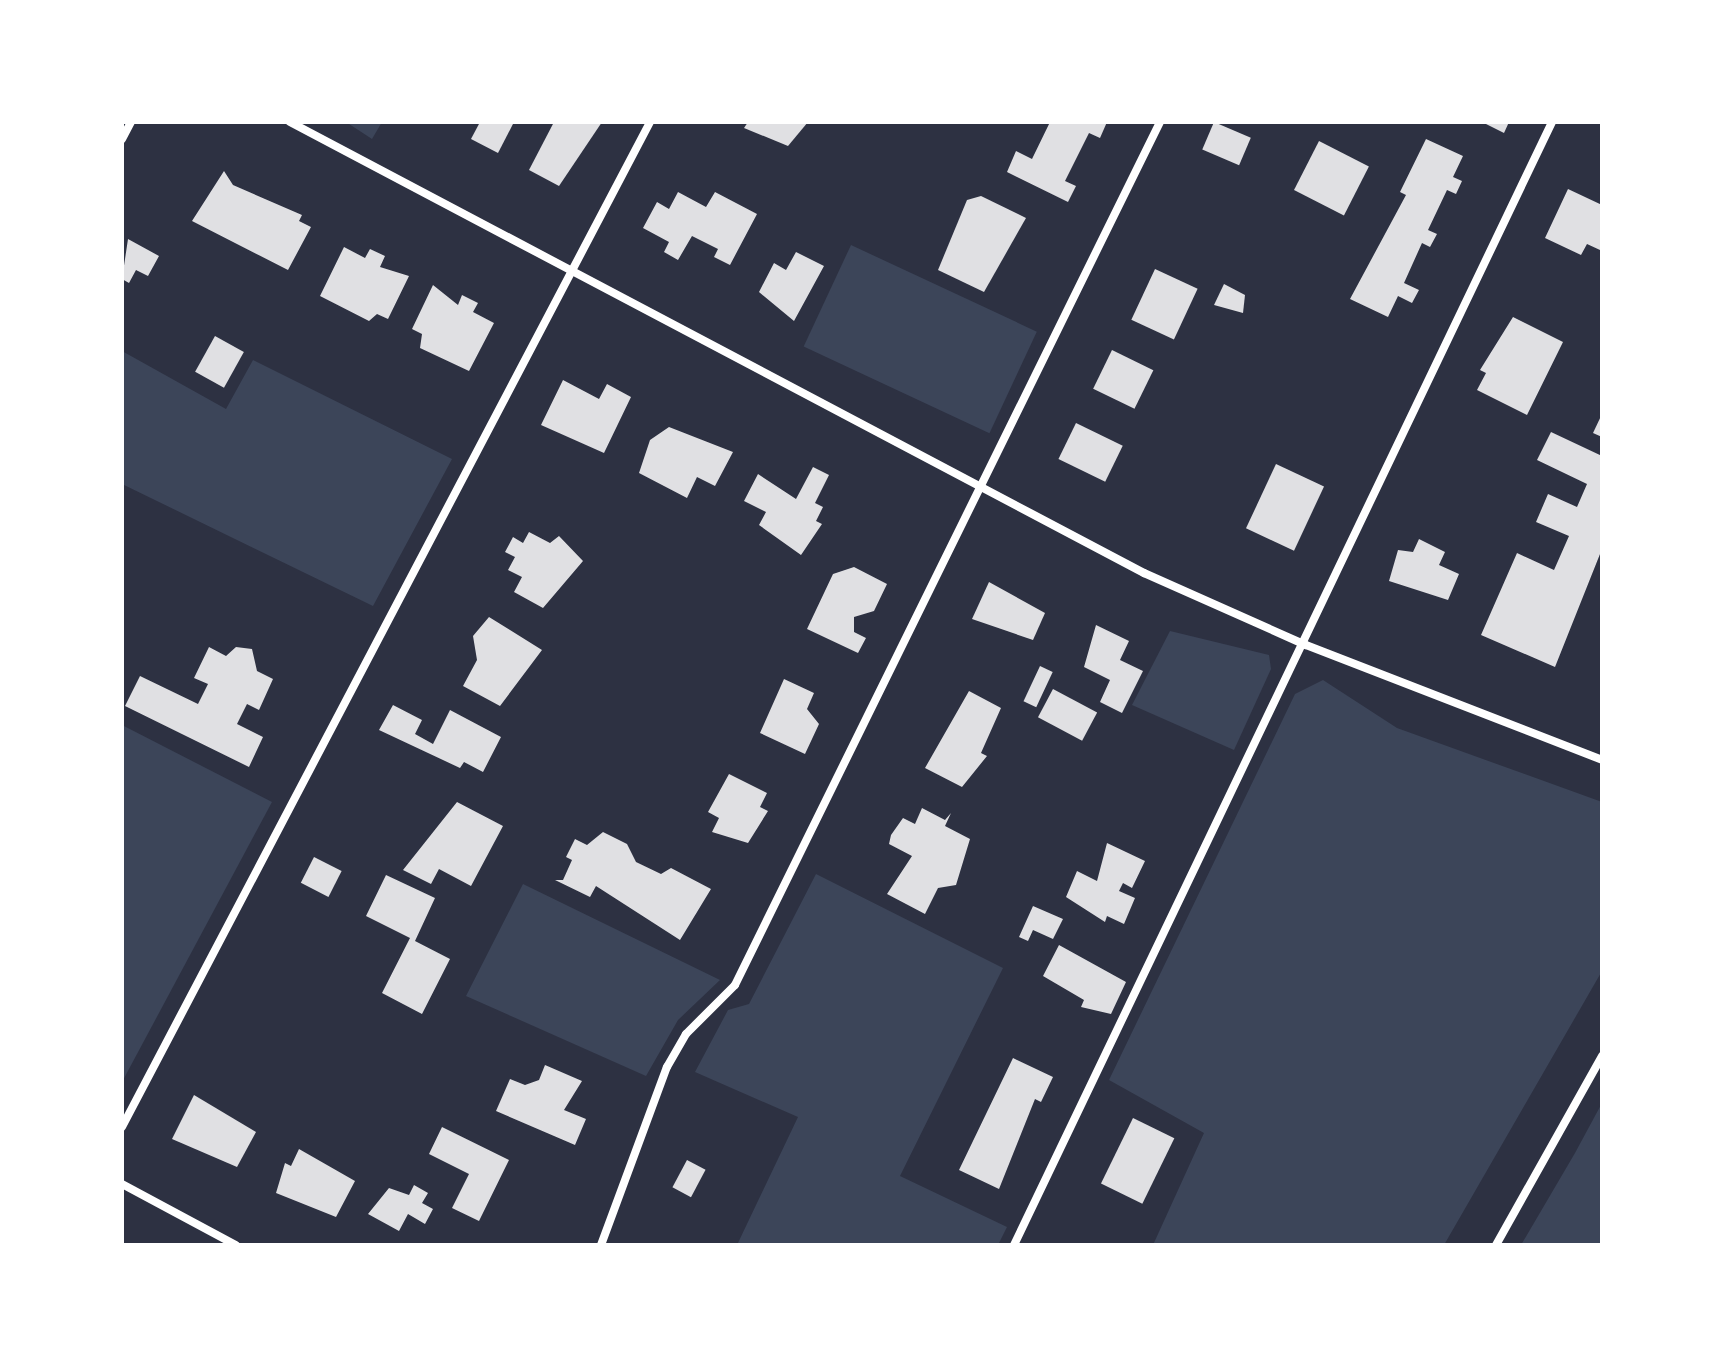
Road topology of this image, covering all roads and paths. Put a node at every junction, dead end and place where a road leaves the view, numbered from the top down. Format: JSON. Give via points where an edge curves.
{"nodes":[{"id":1,"x":131,"y":122,"type":"edge"},
{"id":2,"x":290,"y":122,"type":"edge"},
{"id":3,"x":650,"y":122,"type":"edge"},
{"id":4,"x":1160,"y":122,"type":"edge"},
{"id":5,"x":1552,"y":122,"type":"edge"},
{"id":6,"x":122,"y":139,"type":"edge"},
{"id":7,"x":568,"y":275,"type":"junction"},
{"id":8,"x":981,"y":489,"type":"junction"},
{"id":9,"x":1306,"y":645,"type":"junction"},
{"id":10,"x":1602,"y":760,"type":"edge"},
{"id":11,"x":1602,"y":1056,"type":"edge"},
{"id":12,"x":122,"y":1127,"type":"edge"},
{"id":13,"x":122,"y":1184,"type":"edge"},
{"id":14,"x":236,"y":1245,"type":"edge"},
{"id":15,"x":601,"y":1245,"type":"edge"},
{"id":16,"x":1014,"y":1245,"type":"edge"},
{"id":17,"x":1496,"y":1245,"type":"edge"}],
"edges":[{"from":1,"to":6,"type":"street"},
{"from":2,"to":7,"type":"street"},
{"from":3,"to":7,"type":"street"},
{"from":4,"to":8,"type":"street"},
{"from":5,"to":9,"type":"street"},
{"from":7,"to":8,"type":"street"},
{"from":7,"to":12,"type":"street"},
{"from":8,"to":9,"type":"street"},
{"from":8,"to":15,"type":"street","via":[[735,985],[686,1034],[667,1067]]},
{"from":9,"to":10,"type":"street"},
{"from":9,"to":16,"type":"street"},
{"from":11,"to":17,"type":"street"},
{"from":13,"to":14,"type":"street"}]}
